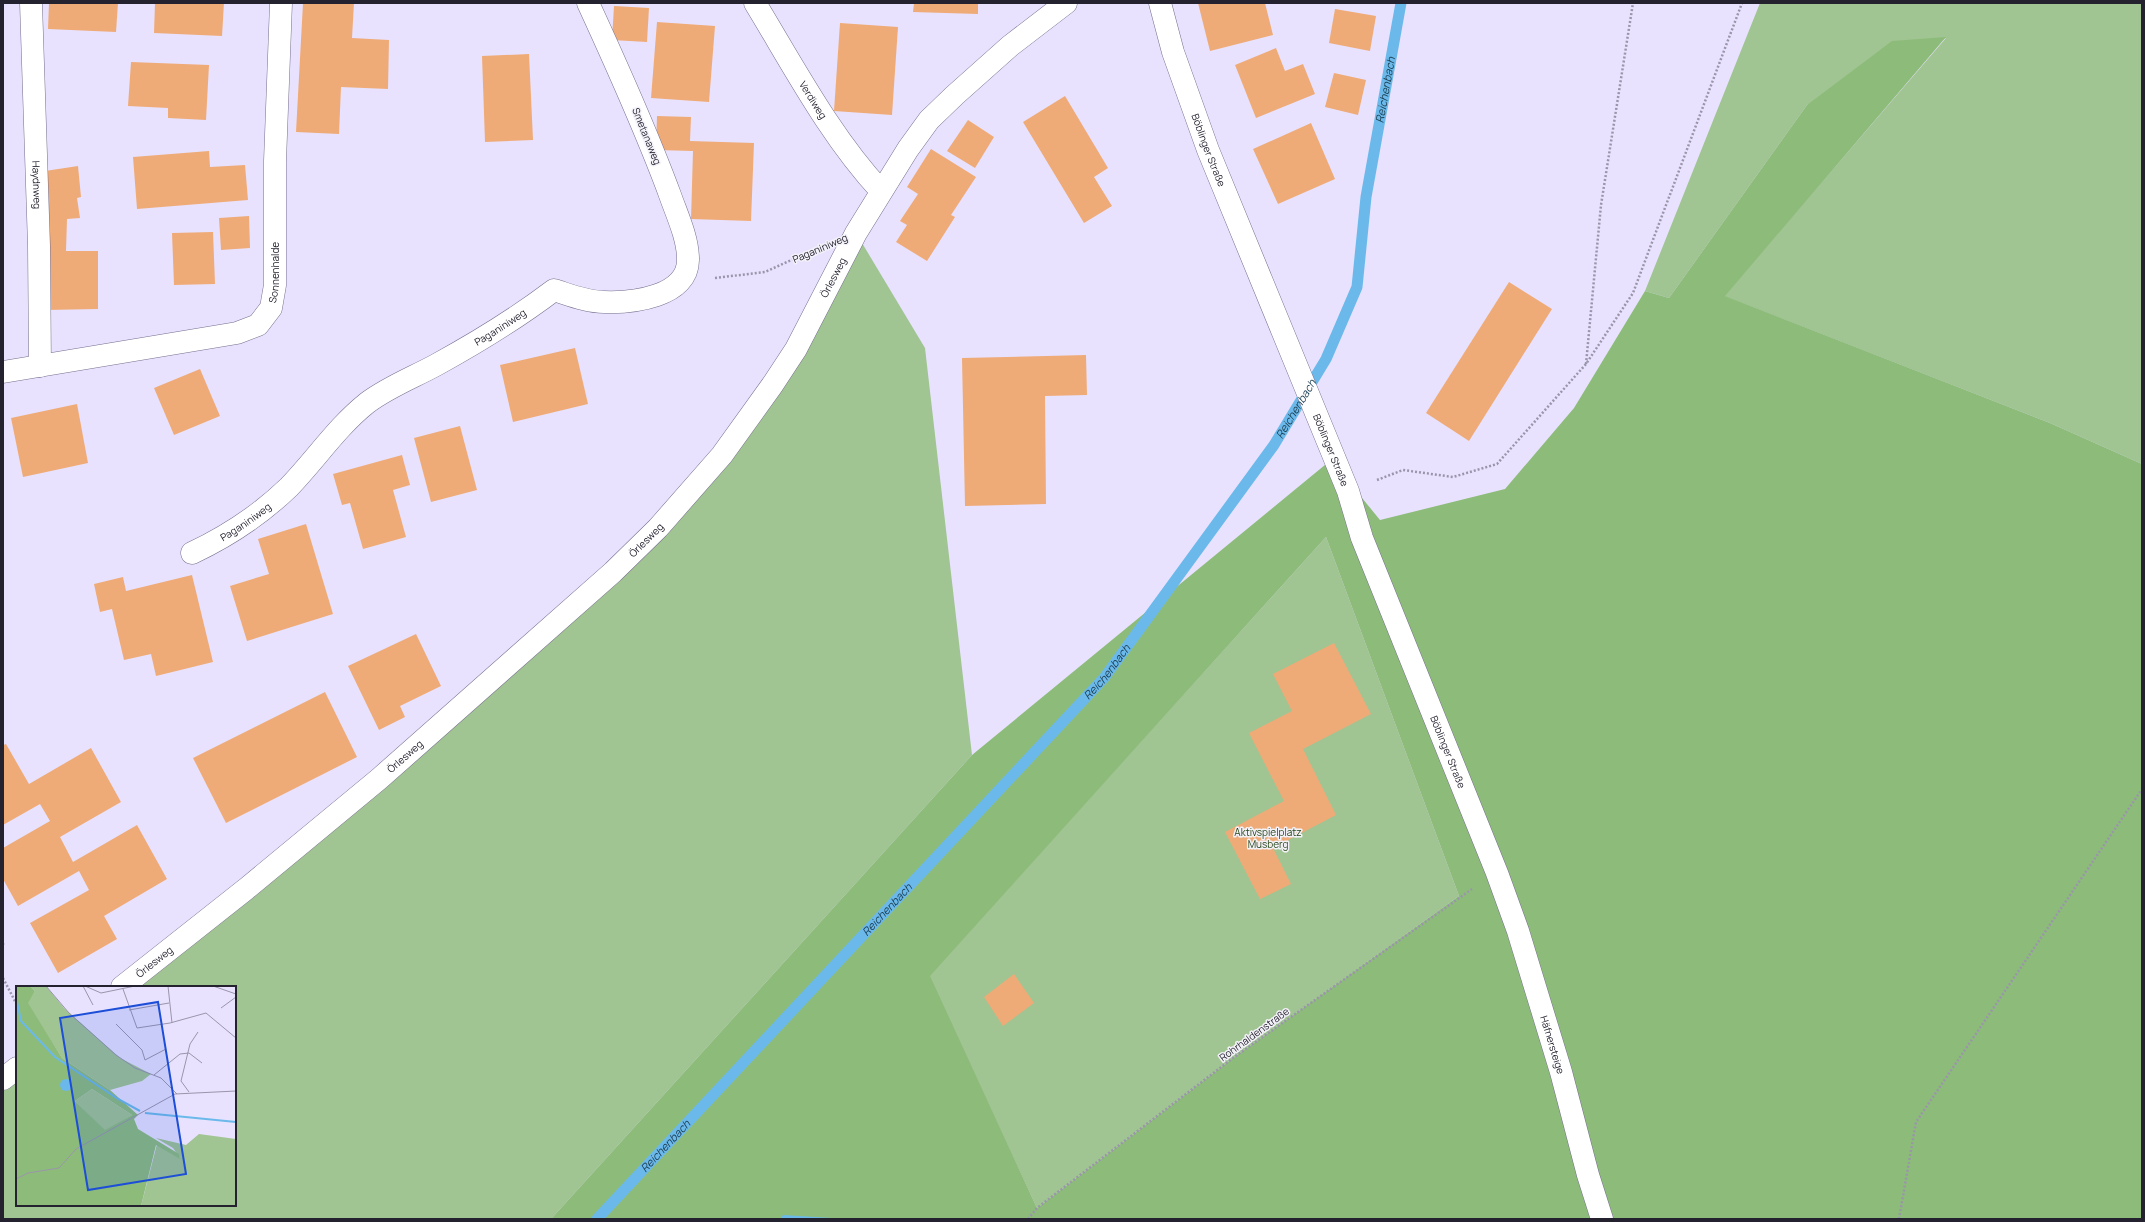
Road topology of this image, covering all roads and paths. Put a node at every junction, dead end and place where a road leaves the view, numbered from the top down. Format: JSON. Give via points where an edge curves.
{"nodes":[{"id":1,"x":31,"y":3,"type":"edge"},
{"id":2,"x":281,"y":3,"type":"edge"},
{"id":3,"x":588,"y":3,"type":"edge"},
{"id":4,"x":755,"y":3,"type":"edge"},
{"id":5,"x":1066,"y":3,"type":"edge"},
{"id":6,"x":1160,"y":3,"type":"edge"},
{"id":7,"x":1633,"y":3,"type":"edge"},
{"id":8,"x":1742,"y":3,"type":"edge"},
{"id":9,"x":881,"y":191,"type":"junction"},
{"id":10,"x":856,"y":233,"type":"junction"},
{"id":11,"x":685,"y":275,"type":"junction"},
{"id":12,"x":1586,"y":364,"type":"junction"},
{"id":13,"x":40,"y":366,"type":"junction"},
{"id":14,"x":3,"y":372,"type":"edge"},
{"id":15,"x":1348,"y":491,"type":"junction"},
{"id":16,"x":192,"y":553,"type":"dead end"},
{"id":17,"x":2142,"y":788,"type":"edge"},
{"id":18,"x":1497,"y":873,"type":"junction"},
{"id":19,"x":3,"y":943,"type":"edge"},
{"id":20,"x":3,"y":947,"type":"edge"},
{"id":21,"x":3,"y":978,"type":"edge"},
{"id":22,"x":123,"y":986,"type":"edge"},
{"id":23,"x":16,"y":1003,"type":"edge"},
{"id":24,"x":16,"y":1069,"type":"edge"},
{"id":25,"x":3,"y":1079,"type":"edge"},
{"id":26,"x":1028,"y":1219,"type":"edge"},
{"id":27,"x":1602,"y":1219,"type":"edge"},
{"id":28,"x":1899,"y":1219,"type":"edge"}],
"edges":[{"from":1,"to":13,"type":"street","name":"Haydnweg"},
{"from":2,"to":13,"type":"street","name":"Sonnenhalde","via":[[275,161],[276,286],[271,308],[258,325],[237,334]]},
{"from":3,"to":11,"type":"street","name":"Smetanaweg","via":[[626,86],[670,197],[684,239],[688,260]]},
{"from":4,"to":9,"type":"street","name":"Verdiweg","via":[[839,138],[859,167]]},
{"from":5,"to":9,"type":"street","name":"Örlesweg","via":[[980,72],[929,120]]},
{"from":6,"to":15,"type":"street","name":"Böblinger Straße","via":[[1173,52],[1208,150]]},
{"from":7,"to":12,"type":"path","via":[[1601,204]]},
{"from":8,"to":12,"type":"path","via":[[1634,293]]},
{"from":9,"to":10,"type":"street","name":"Örlesweg"},
{"from":10,"to":11,"type":"path","name":"Paganiniweg","via":[[765,272],[720,278]]},
{"from":10,"to":22,"type":"street","name":"Örlesweg","via":[[796,349],[773,384],[722,455],[658,528],[572,610],[380,779]]},
{"from":11,"to":16,"type":"street","name":"Paganiniweg","via":[[676,287],[662,294],[633,301],[602,302],[554,290],[492,333],[369,402],[334,434],[289,486],[264,509],[216,542]]},
{"from":12,"to":15,"type":"path","via":[[1497,464],[1453,477],[1403,470]]},
{"from":13,"to":14,"type":"street","name":"Sonnenhalde"},
{"from":15,"to":18,"type":"street","name":"Böblinger Straße","via":[[1362,538]]},
{"from":17,"to":28,"type":"path","via":[[1916,1122]]},
{"from":18,"to":26,"type":"path","name":"Rohrhaldenstraße","via":[[1459,896],[1233,1058],[1037,1208]]},
{"from":18,"to":27,"type":"street","name":"Häfnersteige","via":[[1518,931],[1559,1065]]},
{"from":19,"to":20,"type":"path"},
{"from":21,"to":23,"type":"path"},
{"from":24,"to":25,"type":"street"}]}
